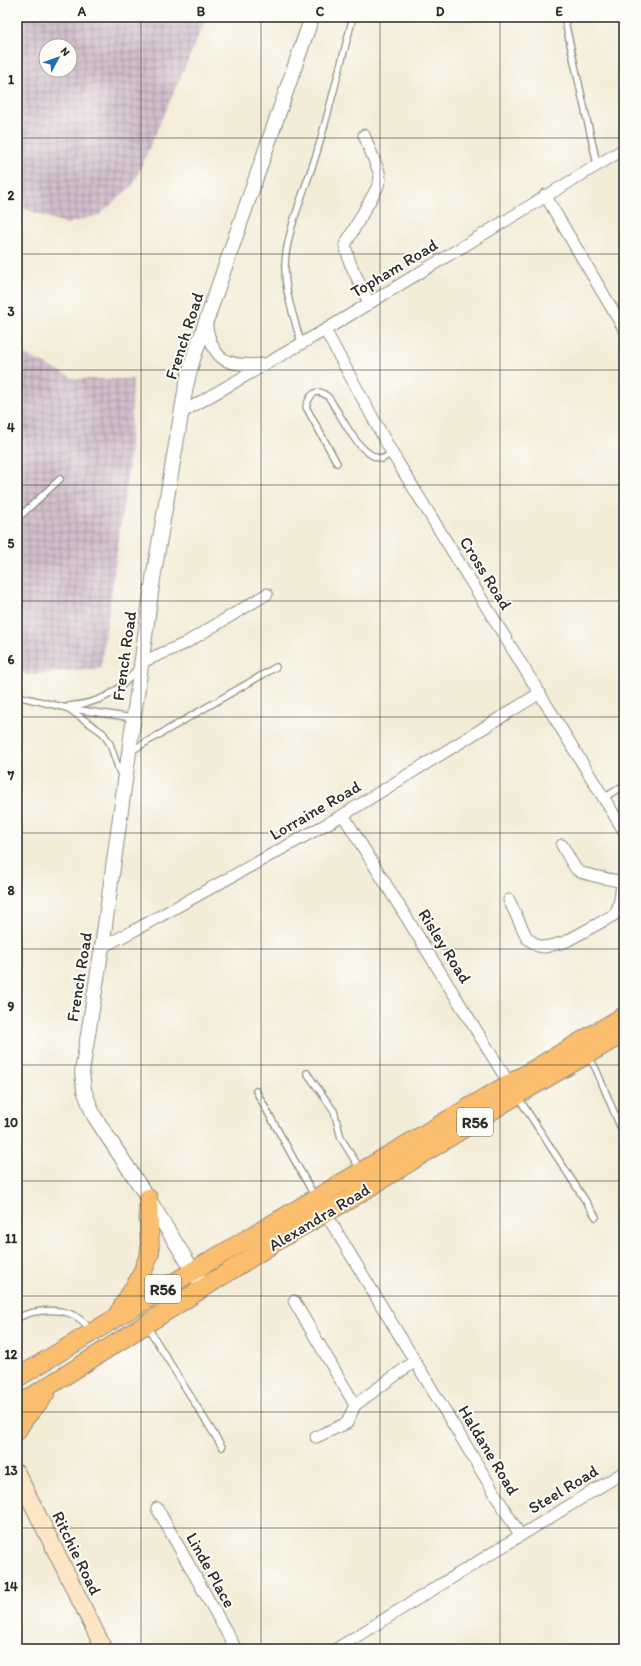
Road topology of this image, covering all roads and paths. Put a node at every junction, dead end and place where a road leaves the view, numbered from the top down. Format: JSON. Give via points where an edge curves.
{"nodes":[{"id":1,"x":312,"y":17,"type":"edge"},
{"id":2,"x":353,"y":17,"type":"edge"},
{"id":3,"x":564,"y":17,"type":"edge"},
{"id":4,"x":364,"y":135,"type":"dead end"},
{"id":5,"x":624,"y":149,"type":"edge"},
{"id":6,"x":597,"y":164,"type":"junction"},
{"id":7,"x":545,"y":195,"type":"junction"},
{"id":8,"x":369,"y":303,"type":"junction"},
{"id":9,"x":206,"y":322,"type":"junction"},
{"id":10,"x":624,"y":328,"type":"edge"},
{"id":11,"x":325,"y":330,"type":"junction"},
{"id":12,"x":301,"y":343,"type":"junction"},
{"id":13,"x":265,"y":364,"type":"junction"},
{"id":14,"x":181,"y":413,"type":"junction"},
{"id":15,"x":392,"y":454,"type":"junction"},
{"id":16,"x":337,"y":463,"type":"dead end"},
{"id":17,"x":60,"y":479,"type":"dead end"},
{"id":18,"x":17,"y":519,"type":"edge"},
{"id":19,"x":267,"y":594,"type":"dead end"},
{"id":20,"x":142,"y":662,"type":"junction"},
{"id":21,"x":276,"y":667,"type":"dead end"},
{"id":22,"x":540,"y":693,"type":"junction"},
{"id":23,"x":17,"y":696,"type":"edge"},
{"id":24,"x":61,"y":706,"type":"junction"},
{"id":25,"x":67,"y":708,"type":"junction"},
{"id":26,"x":134,"y":718,"type":"junction"},
{"id":27,"x":129,"y":752,"type":"junction"},
{"id":28,"x":624,"y":785,"type":"edge"},
{"id":29,"x":125,"y":788,"type":"junction"},
{"id":30,"x":603,"y":799,"type":"junction"},
{"id":31,"x":343,"y":815,"type":"junction"},
{"id":32,"x":624,"y":831,"type":"edge"},
{"id":33,"x":562,"y":845,"type":"dead end"},
{"id":34,"x":623,"y":881,"type":"edge"},
{"id":35,"x":509,"y":900,"type":"dead end"},
{"id":36,"x":102,"y":947,"type":"junction"},
{"id":37,"x":624,"y":1016,"type":"edge"},
{"id":38,"x":624,"y":1033,"type":"edge"},
{"id":39,"x":587,"y":1054,"type":"junction"},
{"id":40,"x":308,"y":1073,"type":"dead end"},
{"id":41,"x":513,"y":1089,"type":"junction"},
{"id":42,"x":256,"y":1091,"type":"dead end"},
{"id":43,"x":624,"y":1136,"type":"edge"},
{"id":44,"x":361,"y":1171,"type":"junction"},
{"id":45,"x":148,"y":1198,"type":"junction"},
{"id":46,"x":321,"y":1206,"type":"junction"},
{"id":47,"x":596,"y":1217,"type":"dead end"},
{"id":48,"x":193,"y":1272,"type":"junction"},
{"id":49,"x":203,"y":1287,"type":"junction"},
{"id":50,"x":294,"y":1301,"type":"dead end"},
{"id":51,"x":17,"y":1318,"type":"edge"},
{"id":52,"x":116,"y":1318,"type":"junction"},
{"id":53,"x":146,"y":1324,"type":"junction"},
{"id":54,"x":92,"y":1332,"type":"junction"},
{"id":55,"x":415,"y":1361,"type":"junction"},
{"id":56,"x":17,"y":1378,"type":"edge"},
{"id":57,"x":52,"y":1383,"type":"junction"},
{"id":58,"x":355,"y":1405,"type":"junction"},
{"id":59,"x":17,"y":1406,"type":"edge"},
{"id":60,"x":17,"y":1432,"type":"edge"},
{"id":61,"x":316,"y":1437,"type":"dead end"},
{"id":62,"x":222,"y":1447,"type":"dead end"},
{"id":63,"x":624,"y":1472,"type":"edge"},
{"id":64,"x":17,"y":1473,"type":"edge"},
{"id":65,"x":157,"y":1508,"type":"dead end"},
{"id":66,"x":520,"y":1535,"type":"junction"},
{"id":67,"x":104,"y":1649,"type":"edge"},
{"id":68,"x":236,"y":1649,"type":"edge"},
{"id":69,"x":336,"y":1649,"type":"edge"}],
"edges":[{"from":1,"to":9,"type":"street","name":"French Road"},
{"from":2,"to":12,"type":"lane","via":[[287,252],[286,284]]},
{"from":3,"to":6,"type":"lane"},
{"from":4,"to":8,"type":"street","via":[[380,179],[345,245],[350,263]]},
{"from":5,"to":6,"type":"street","name":"Topham Road"},
{"from":6,"to":7,"type":"street","name":"Topham Road"},
{"from":7,"to":8,"type":"street","name":"Topham Road"},
{"from":7,"to":10,"type":"street"},
{"from":8,"to":11,"type":"street","name":"Topham Road"},
{"from":9,"to":13,"type":"street","via":[[210,344],[225,360],[241,365]]},
{"from":9,"to":14,"type":"street","name":"French Road","via":[[193,359]]},
{"from":11,"to":12,"type":"street","name":"Topham Road"},
{"from":11,"to":15,"type":"street","name":"Cross Road"},
{"from":12,"to":13,"type":"street","name":"Topham Road"},
{"from":13,"to":14,"type":"street","name":"Topham Road"},
{"from":14,"to":20,"type":"street","name":"French Road"},
{"from":15,"to":16,"type":"lane","via":[[382,459],[374,457],[353,437],[327,396],[320,392],[314,393],[308,398],[306,407]]},
{"from":15,"to":22,"type":"street","name":"Cross Road"},
{"from":17,"to":18,"type":"lane"},
{"from":19,"to":20,"type":"street","via":[[184,644]]},
{"from":20,"to":24,"type":"lane","via":[[130,678],[108,696],[96,702]]},
{"from":20,"to":26,"type":"street","name":"French Road"},
{"from":21,"to":27,"type":"lane"},
{"from":22,"to":30,"type":"street","name":"Cross Road"},
{"from":22,"to":31,"type":"street","name":"Lorraine Road"},
{"from":23,"to":24,"type":"lane"},
{"from":24,"to":25,"type":"lane"},
{"from":25,"to":26,"type":"lane"},
{"from":25,"to":29,"type":"lane","via":[[103,733],[115,755]]},
{"from":26,"to":27,"type":"street","name":"French Road"},
{"from":27,"to":29,"type":"street","name":"French Road"},
{"from":28,"to":30,"type":"lane"},
{"from":29,"to":36,"type":"street","name":"French Road"},
{"from":30,"to":32,"type":"street","name":"Cross Road"},
{"from":31,"to":36,"type":"street","name":"Lorraine Road"},
{"from":31,"to":41,"type":"street","name":"Risley Road"},
{"from":33,"to":34,"type":"street","via":[[577,871]]},
{"from":34,"to":35,"type":"street","via":[[619,908],[614,914],[564,942],[545,947],[538,946],[527,938]]},
{"from":36,"to":45,"type":"street","name":"French Road","via":[[82,1072],[84,1090],[94,1116]]},
{"from":37,"to":41,"type":"main road","name":"Alexandra Road","number":"R56"},
{"from":38,"to":39,"type":"main road","name":"Alexandra Road","number":"R56"},
{"from":39,"to":41,"type":"main road","name":"Alexandra Road","number":"R56"},
{"from":39,"to":43,"type":"lane"},
{"from":40,"to":44,"type":"lane","via":[[334,1111],[340,1138]]},
{"from":41,"to":44,"type":"main road","name":"Alexandra Road","number":"R56"},
{"from":41,"to":46,"type":"main road","name":"Alexandra Road","number":"R56","via":[[352,1198]]},
{"from":41,"to":47,"type":"lane"},
{"from":42,"to":46,"type":"lane"},
{"from":44,"to":46,"type":"main road","name":"Alexandra Road","number":"R56"},
{"from":45,"to":48,"type":"street","name":"French Road"},
{"from":45,"to":52,"type":"main road","via":[[150,1253],[140,1278]]},
{"from":46,"to":48,"type":"main road","name":"Alexandra Road","number":"R56"},
{"from":46,"to":49,"type":"main road","name":"Alexandra Road","number":"R56","via":[[285,1236]]},
{"from":46,"to":55,"type":"street","name":"Haldane Road"},
{"from":48,"to":49,"type":"street","name":"French Road"},
{"from":48,"to":52,"type":"main road","name":"Alexandra Road","number":"R56"},
{"from":49,"to":53,"type":"main road","name":"Alexandra Road","number":"R56"},
{"from":50,"to":58,"type":"street"},
{"from":51,"to":54,"type":"lane","via":[[44,1311],[64,1313],[83,1321]]},
{"from":52,"to":54,"type":"main road","name":"Alexandra Road","number":"R56"},
{"from":53,"to":57,"type":"main road","name":"Alexandra Road","number":"R56"},
{"from":53,"to":62,"type":"lane"},
{"from":54,"to":56,"type":"main road","name":"Alexandra Road","number":"R56"},
{"from":55,"to":58,"type":"street"},
{"from":55,"to":66,"type":"street","name":"Haldane Road"},
{"from":57,"to":59,"type":"main road","name":"Alexandra Road","number":"R56"},
{"from":57,"to":60,"type":"main road"},
{"from":58,"to":61,"type":"street","via":[[347,1423]]},
{"from":63,"to":66,"type":"street","name":"Steel Road"},
{"from":64,"to":67,"type":"main road","name":"Ritchie Road"},
{"from":65,"to":68,"type":"street","name":"Linde Place"},
{"from":66,"to":69,"type":"street"}]}
